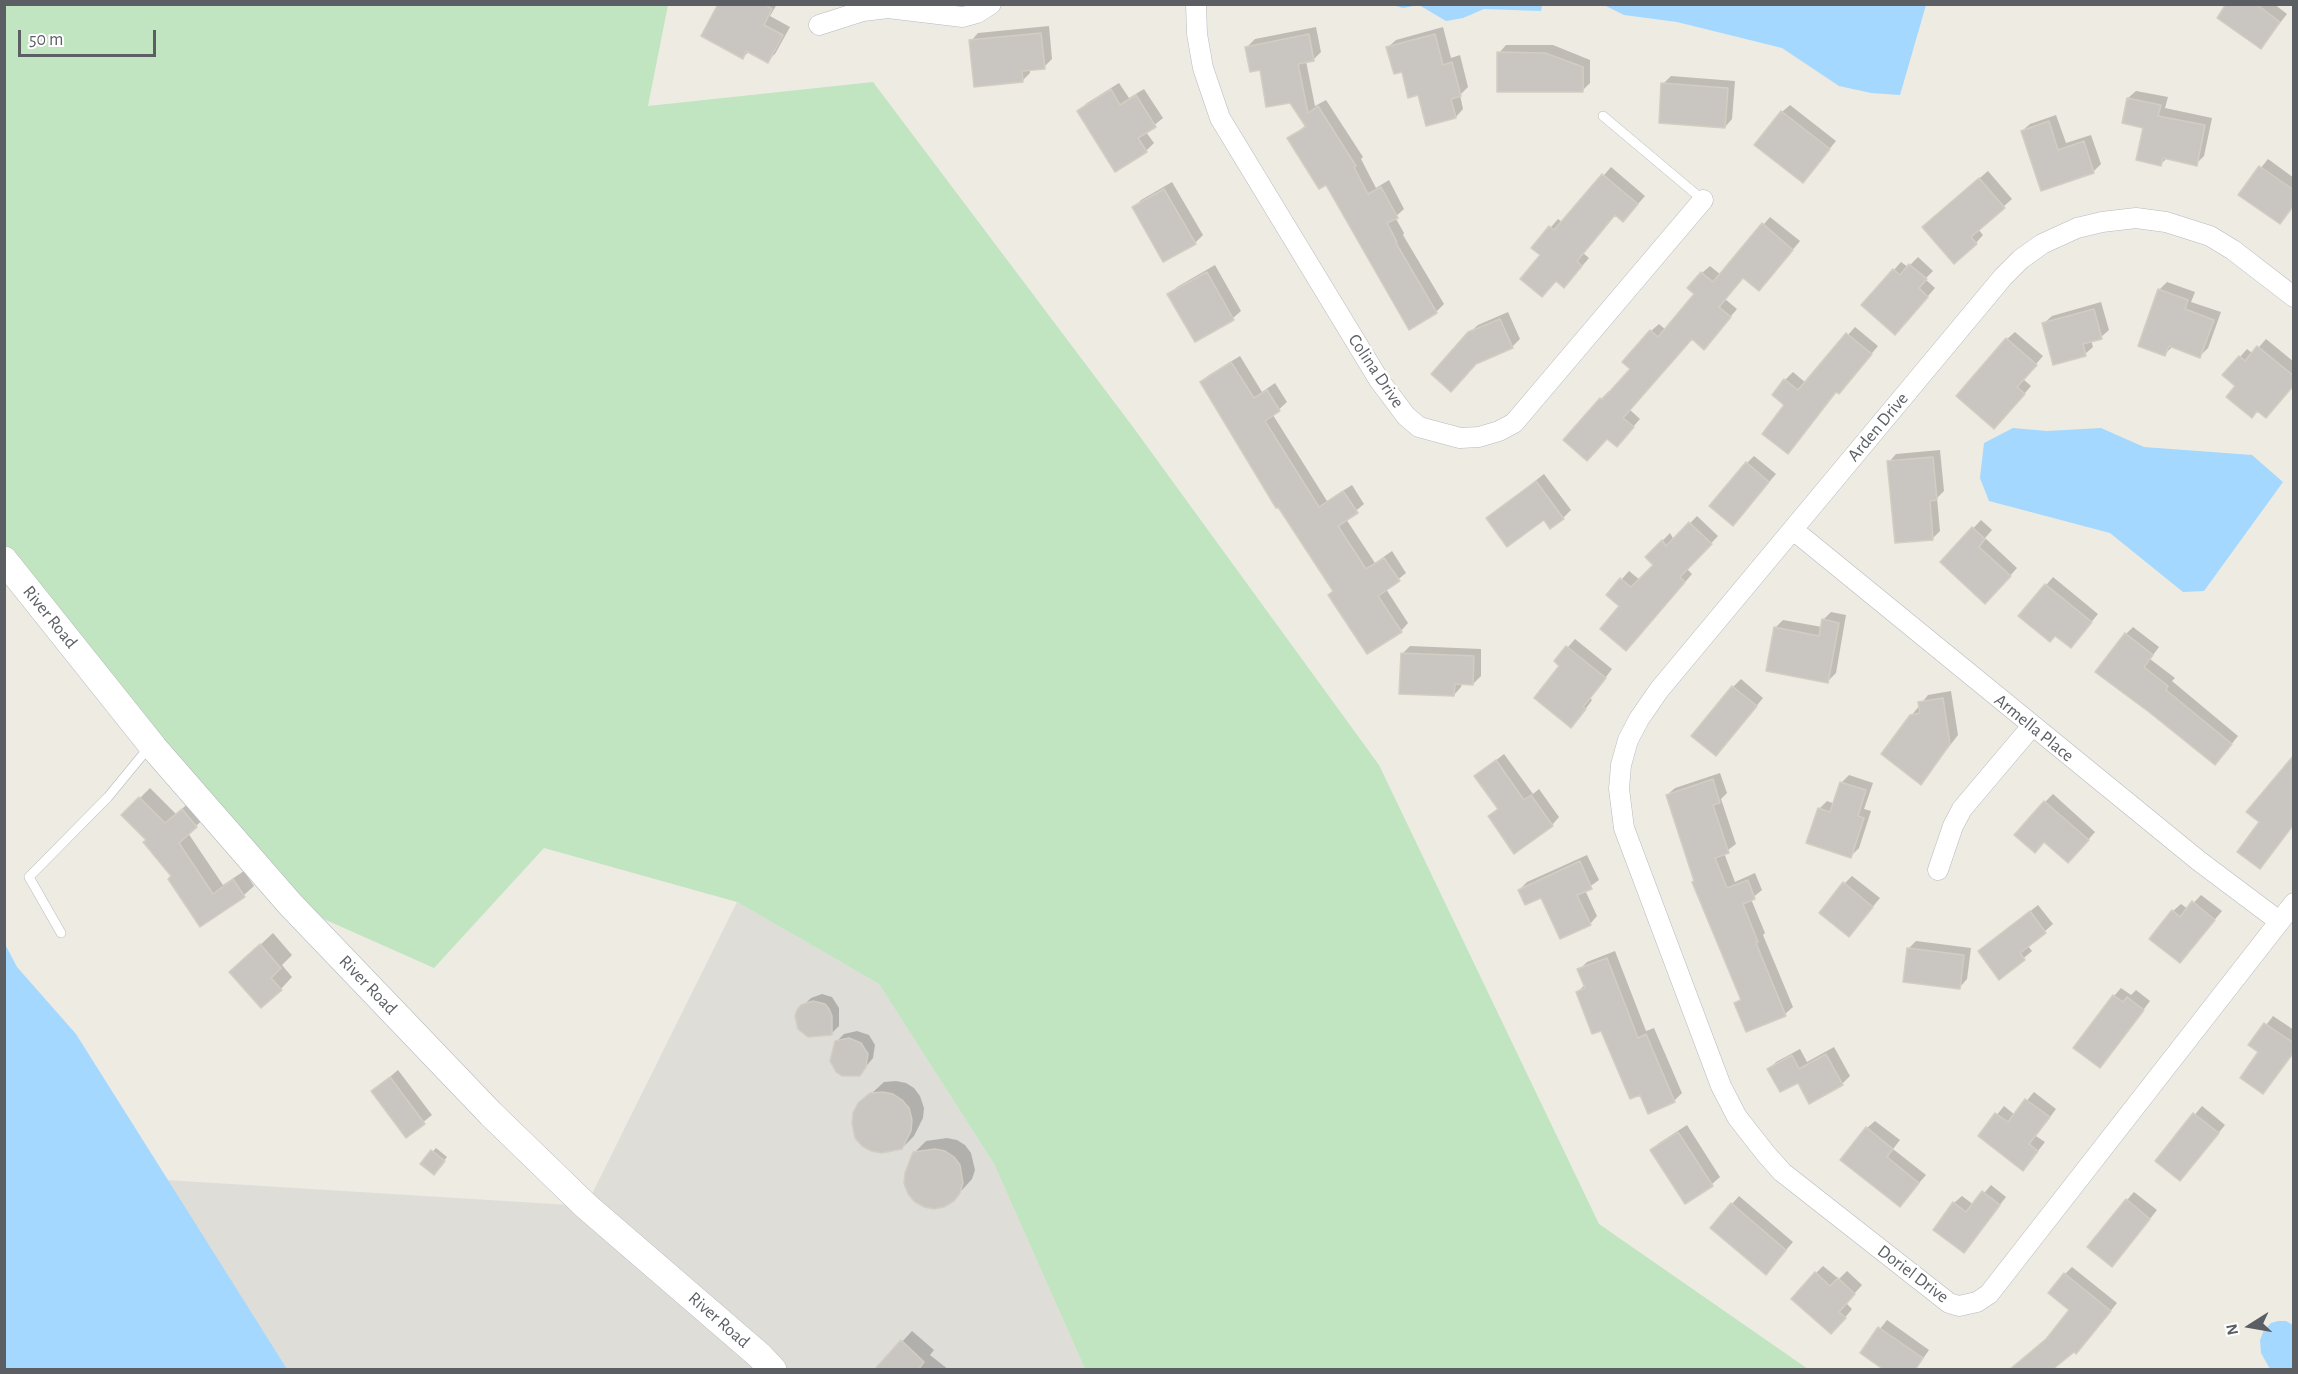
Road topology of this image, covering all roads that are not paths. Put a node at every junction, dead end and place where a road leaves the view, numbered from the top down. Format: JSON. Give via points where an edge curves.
{"nodes":[{"id":1,"x":991,"y":4,"type":"edge"},
{"id":2,"x":1196,"y":4,"type":"edge"},
{"id":3,"x":819,"y":25,"type":"dead end"},
{"id":4,"x":1603,"y":116,"type":"dead end"},
{"id":5,"x":1703,"y":200,"type":"joint"},
{"id":6,"x":2294,"y":297,"type":"edge"},
{"id":7,"x":1792,"y":531,"type":"junction"},
{"id":8,"x":4,"y":560,"type":"edge"},
{"id":9,"x":2031,"y":726,"type":"junction"},
{"id":10,"x":154,"y":748,"type":"junction"},
{"id":11,"x":1636,"y":860,"type":"joint"},
{"id":12,"x":1938,"y":870,"type":"dead end"},
{"id":13,"x":2294,"y":903,"type":"edge"},
{"id":14,"x":2279,"y":921,"type":"junction"},
{"id":15,"x":61,"y":933,"type":"dead end"},
{"id":16,"x":773,"y":1370,"type":"edge"}],
"edges":[{"from":1,"to":3,"type":"street","via":[[963,18],[888,8],[863,11]]},
{"from":2,"to":5,"type":"street","name":"Colina Drive","via":[[1203,68],[1223,124],[1379,380],[1419,427],[1460,438],[1479,437],[1514,423]]},
{"from":4,"to":5,"type":"lane","name":"Colina Drive"},
{"from":6,"to":7,"type":"street","name":"Arden Drive","via":[[2210,236],[2166,222],[2136,218],[2102,222],[2042,244],[2003,278]]},
{"from":7,"to":9,"type":"street","name":"Armella Place"},
{"from":7,"to":11,"type":"street","name":"Arden Drive","via":[[1659,690],[1628,740],[1619,789],[1624,828]]},
{"from":8,"to":10,"type":"main road","name":"River Road"},
{"from":9,"to":12,"type":"street","via":[[1962,809]]},
{"from":9,"to":14,"type":"street","name":"Armella Place"},
{"from":10,"to":15,"type":"lane","via":[[145,752],[108,797],[29,878]]},
{"from":10,"to":16,"type":"main road","name":"River Road","via":[[290,904],[491,1114],[586,1206]]},
{"from":11,"to":14,"type":"street","name":"Doriel Drive","via":[[1721,1086],[1737,1117],[1782,1172],[1949,1303],[1959,1306],[1989,1294]]},
{"from":13,"to":14,"type":"street","name":"Doriel Drive"}]}
